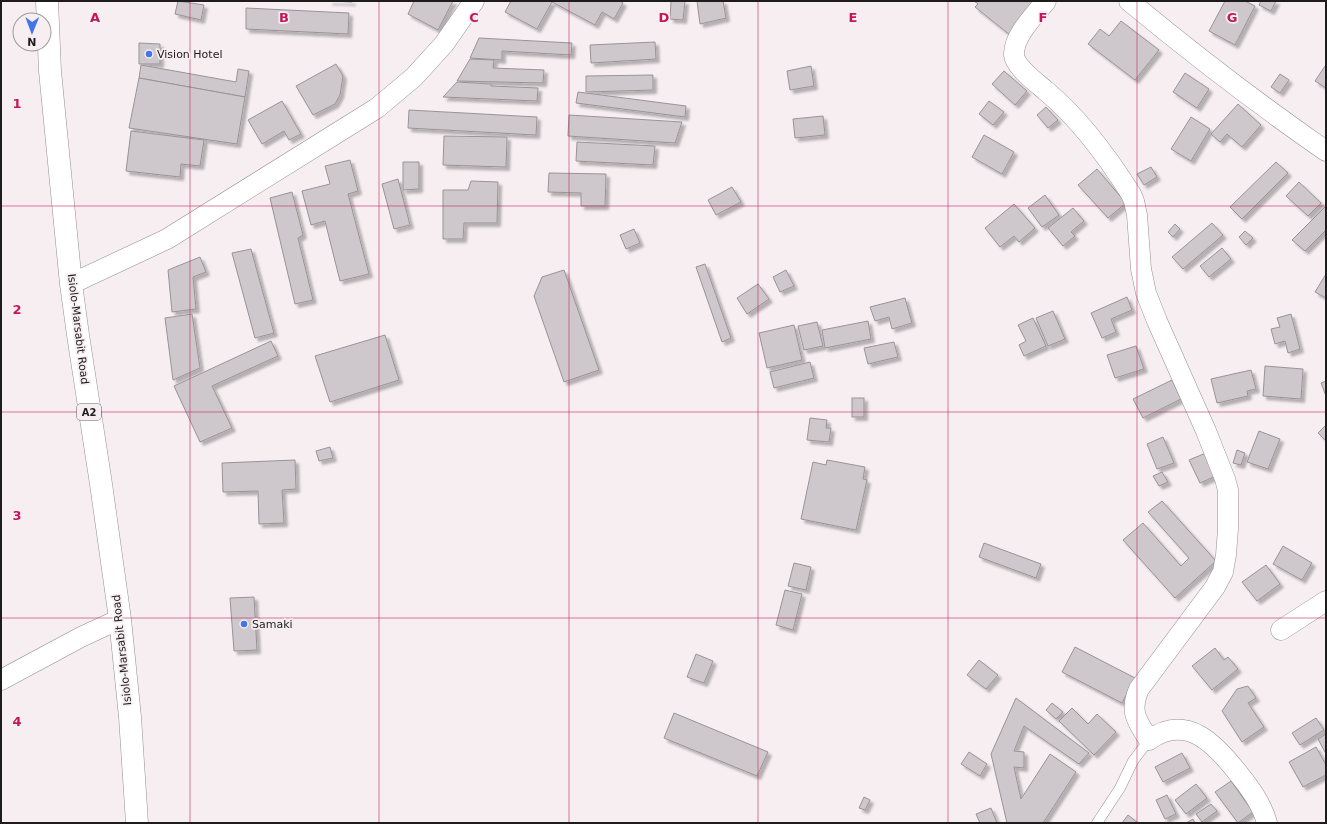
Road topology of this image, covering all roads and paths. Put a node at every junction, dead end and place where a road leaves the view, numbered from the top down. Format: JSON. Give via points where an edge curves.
{"nodes":[{"id":1,"x":47,"y":1,"type":"edge"},
{"id":2,"x":474,"y":1,"type":"edge"},
{"id":3,"x":1046,"y":1,"type":"edge"},
{"id":4,"x":1129,"y":1,"type":"edge"},
{"id":5,"x":1326,"y":151,"type":"edge"},
{"id":6,"x":72,"y":284,"type":"junction"},
{"id":7,"x":1326,"y":601,"type":"edge"},
{"id":8,"x":120,"y":619,"type":"junction"},
{"id":9,"x":1282,"y":630,"type":"dead end"},
{"id":10,"x":1,"y":680,"type":"edge"},
{"id":11,"x":1149,"y":740,"type":"junction"},
{"id":12,"x":136,"y":823,"type":"edge"},
{"id":13,"x":1097,"y":823,"type":"edge"},
{"id":14,"x":1267,"y":823,"type":"edge"}],
"edges":[{"from":1,"to":6,"type":"highway","name":"Isiolo-Marsabit Road","number":"A2","via":[[50,71]]},
{"from":2,"to":6,"type":"street","via":[[444,44],[414,77],[377,108],[167,239]]},
{"from":3,"to":11,"type":"street","via":[[1017,38],[1014,57],[1030,78],[1078,121],[1131,194],[1137,215],[1141,269],[1146,293],[1206,431],[1228,490],[1228,529],[1223,572],[1215,587],[1139,689],[1135,698],[1134,714]]},
{"from":4,"to":5,"type":"street","via":[[1191,53]]},
{"from":6,"to":8,"type":"highway","name":"Isiolo-Marsabit Road","number":"A2"},
{"from":7,"to":9,"type":"street"},
{"from":8,"to":10,"type":"street","via":[[81,636]]},
{"from":8,"to":12,"type":"highway","name":"Isiolo-Marsabit Road","number":"A2","via":[[130,717]]},
{"from":11,"to":13,"type":"lane","via":[[1133,761],[1120,788]]},
{"from":11,"to":14,"type":"street","via":[[1170,730],[1194,732],[1205,738],[1244,780],[1265,815]]}]}
